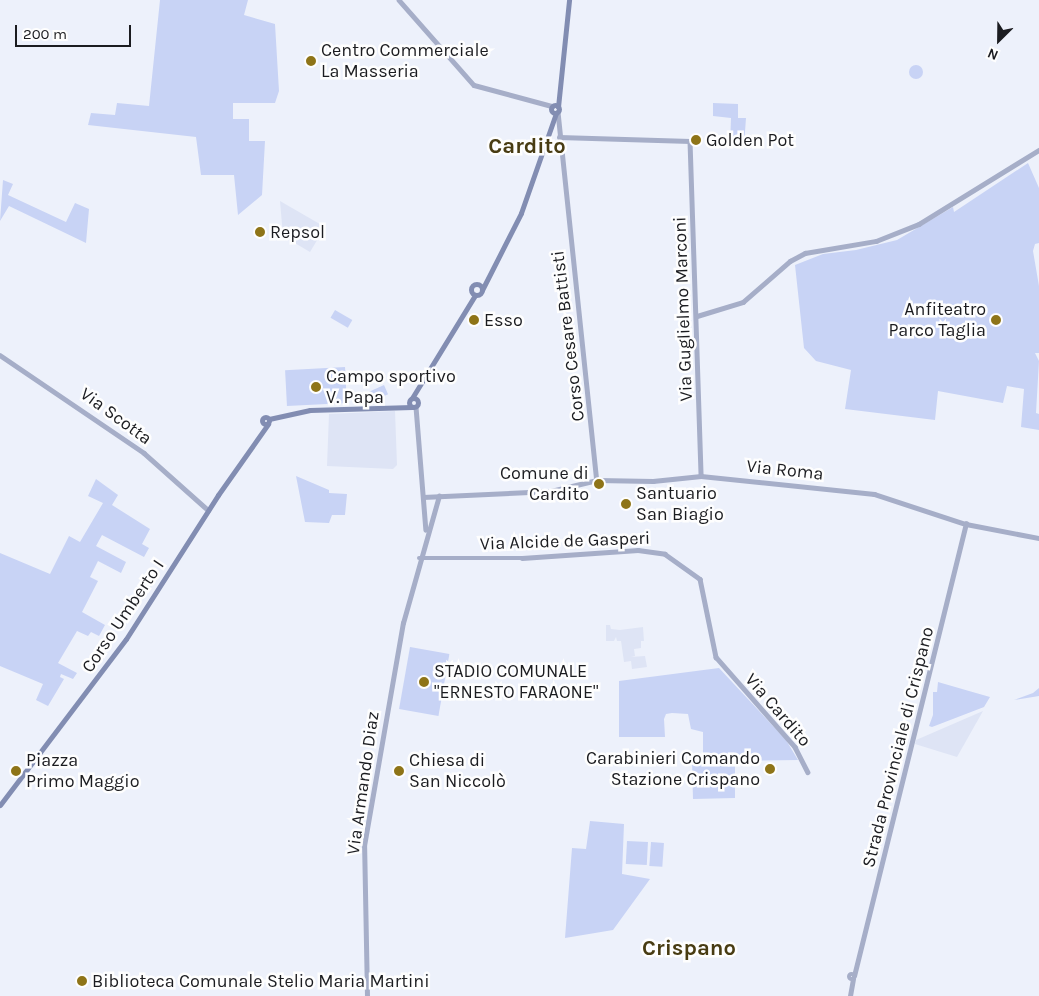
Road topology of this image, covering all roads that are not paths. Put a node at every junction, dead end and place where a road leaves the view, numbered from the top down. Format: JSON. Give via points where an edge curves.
{"nodes":[{"id":1,"x":399,"y":0,"type":"edge"},
{"id":2,"x":569,"y":0,"type":"edge"},
{"id":3,"x":555,"y":108,"type":"junction"},
{"id":4,"x":559,"y":137,"type":"junction"},
{"id":5,"x":1039,"y":150,"type":"edge"},
{"id":6,"x":487,"y":278,"type":"junction"},
{"id":7,"x":478,"y":285,"type":"junction"},
{"id":8,"x":482,"y":290,"type":"junction"},
{"id":9,"x":475,"y":295,"type":"junction"},
{"id":10,"x":697,"y":316,"type":"junction"},
{"id":11,"x":0,"y":355,"type":"edge"},
{"id":12,"x":414,"y":403,"type":"junction"},
{"id":13,"x":700,"y":476,"type":"junction"},
{"id":14,"x":597,"y":480,"type":"junction"},
{"id":15,"x":423,"y":496,"type":"junction"},
{"id":16,"x":438,"y":496,"type":"junction"},
{"id":17,"x":208,"y":510,"type":"junction"},
{"id":18,"x":424,"y":514,"type":"junction"},
{"id":19,"x":432,"y":516,"type":"junction"},
{"id":20,"x":966,"y":524,"type":"junction"},
{"id":21,"x":426,"y":534,"type":"junction"},
{"id":22,"x":1039,"y":538,"type":"edge"},
{"id":23,"x":419,"y":558,"type":"junction"},
{"id":24,"x":724,"y":668,"type":"joint"},
{"id":25,"x":808,"y":772,"type":"dead end"},
{"id":26,"x":0,"y":805,"type":"edge"},
{"id":27,"x":368,"y":996,"type":"edge"},
{"id":28,"x":850,"y":996,"type":"edge"}],
"edges":[{"from":1,"to":3,"type":"street","via":[[474,85]]},
{"from":2,"to":3,"type":"main road","via":[[569,25]]},
{"from":3,"to":4,"type":"street","name":"Corso Cesare Battisti"},
{"from":3,"to":6,"type":"main road","via":[[521,213]]},
{"from":4,"to":10,"type":"street","name":"Via Guglielmo Marconi","via":[[690,141]]},
{"from":4,"to":14,"type":"street","name":"Corso Cesare Battisti"},
{"from":5,"to":10,"type":"street","via":[[919,224],[876,241],[805,254],[790,261],[743,302]]},
{"from":6,"to":7,"type":"main road"},
{"from":6,"to":8,"type":"main road"},
{"from":7,"to":8,"type":"main road"},
{"from":7,"to":9,"type":"main road","via":[[472,288]]},
{"from":8,"to":9,"type":"main road"},
{"from":9,"to":12,"type":"main road"},
{"from":10,"to":13,"type":"street","name":"Via Guglielmo Marconi"},
{"from":11,"to":17,"type":"street","name":"Via Scotta","via":[[144,453]]},
{"from":12,"to":15,"type":"street"},
{"from":12,"to":17,"type":"main road","name":"Corso Umberto I","via":[[404,407],[289,413],[267,422]]},
{"from":13,"to":14,"type":"street","name":"Via Roma","via":[[653,481]]},
{"from":13,"to":20,"type":"street","name":"Via Roma","via":[[874,494]]},
{"from":14,"to":16,"type":"street","name":"Via Roma","via":[[551,491]]},
{"from":15,"to":16,"type":"street","name":"Via Roma"},
{"from":15,"to":18,"type":"street"},
{"from":16,"to":19,"type":"street","name":"Via Armando Diaz"},
{"from":17,"to":26,"type":"main road","name":"Corso Umberto I","via":[[126,639]]},
{"from":18,"to":19,"type":"street","via":[[428,519]]},
{"from":18,"to":21,"type":"street"},
{"from":19,"to":21,"type":"street","name":"Via Armando Diaz"},
{"from":20,"to":22,"type":"street","name":"Via Roma"},
{"from":20,"to":28,"type":"street","name":"Strada Provinciale di Crispano"},
{"from":21,"to":23,"type":"street","name":"Via Armando Diaz"},
{"from":23,"to":24,"type":"street","name":"Via Alcide de Gasperi","via":[[522,558],[638,550],[665,554],[700,579],[711,640]]},
{"from":23,"to":27,"type":"street","name":"Via Armando Diaz","via":[[403,623],[364,846]]},
{"from":24,"to":25,"type":"street","name":"Via Cardito","via":[[795,747]]}]}
